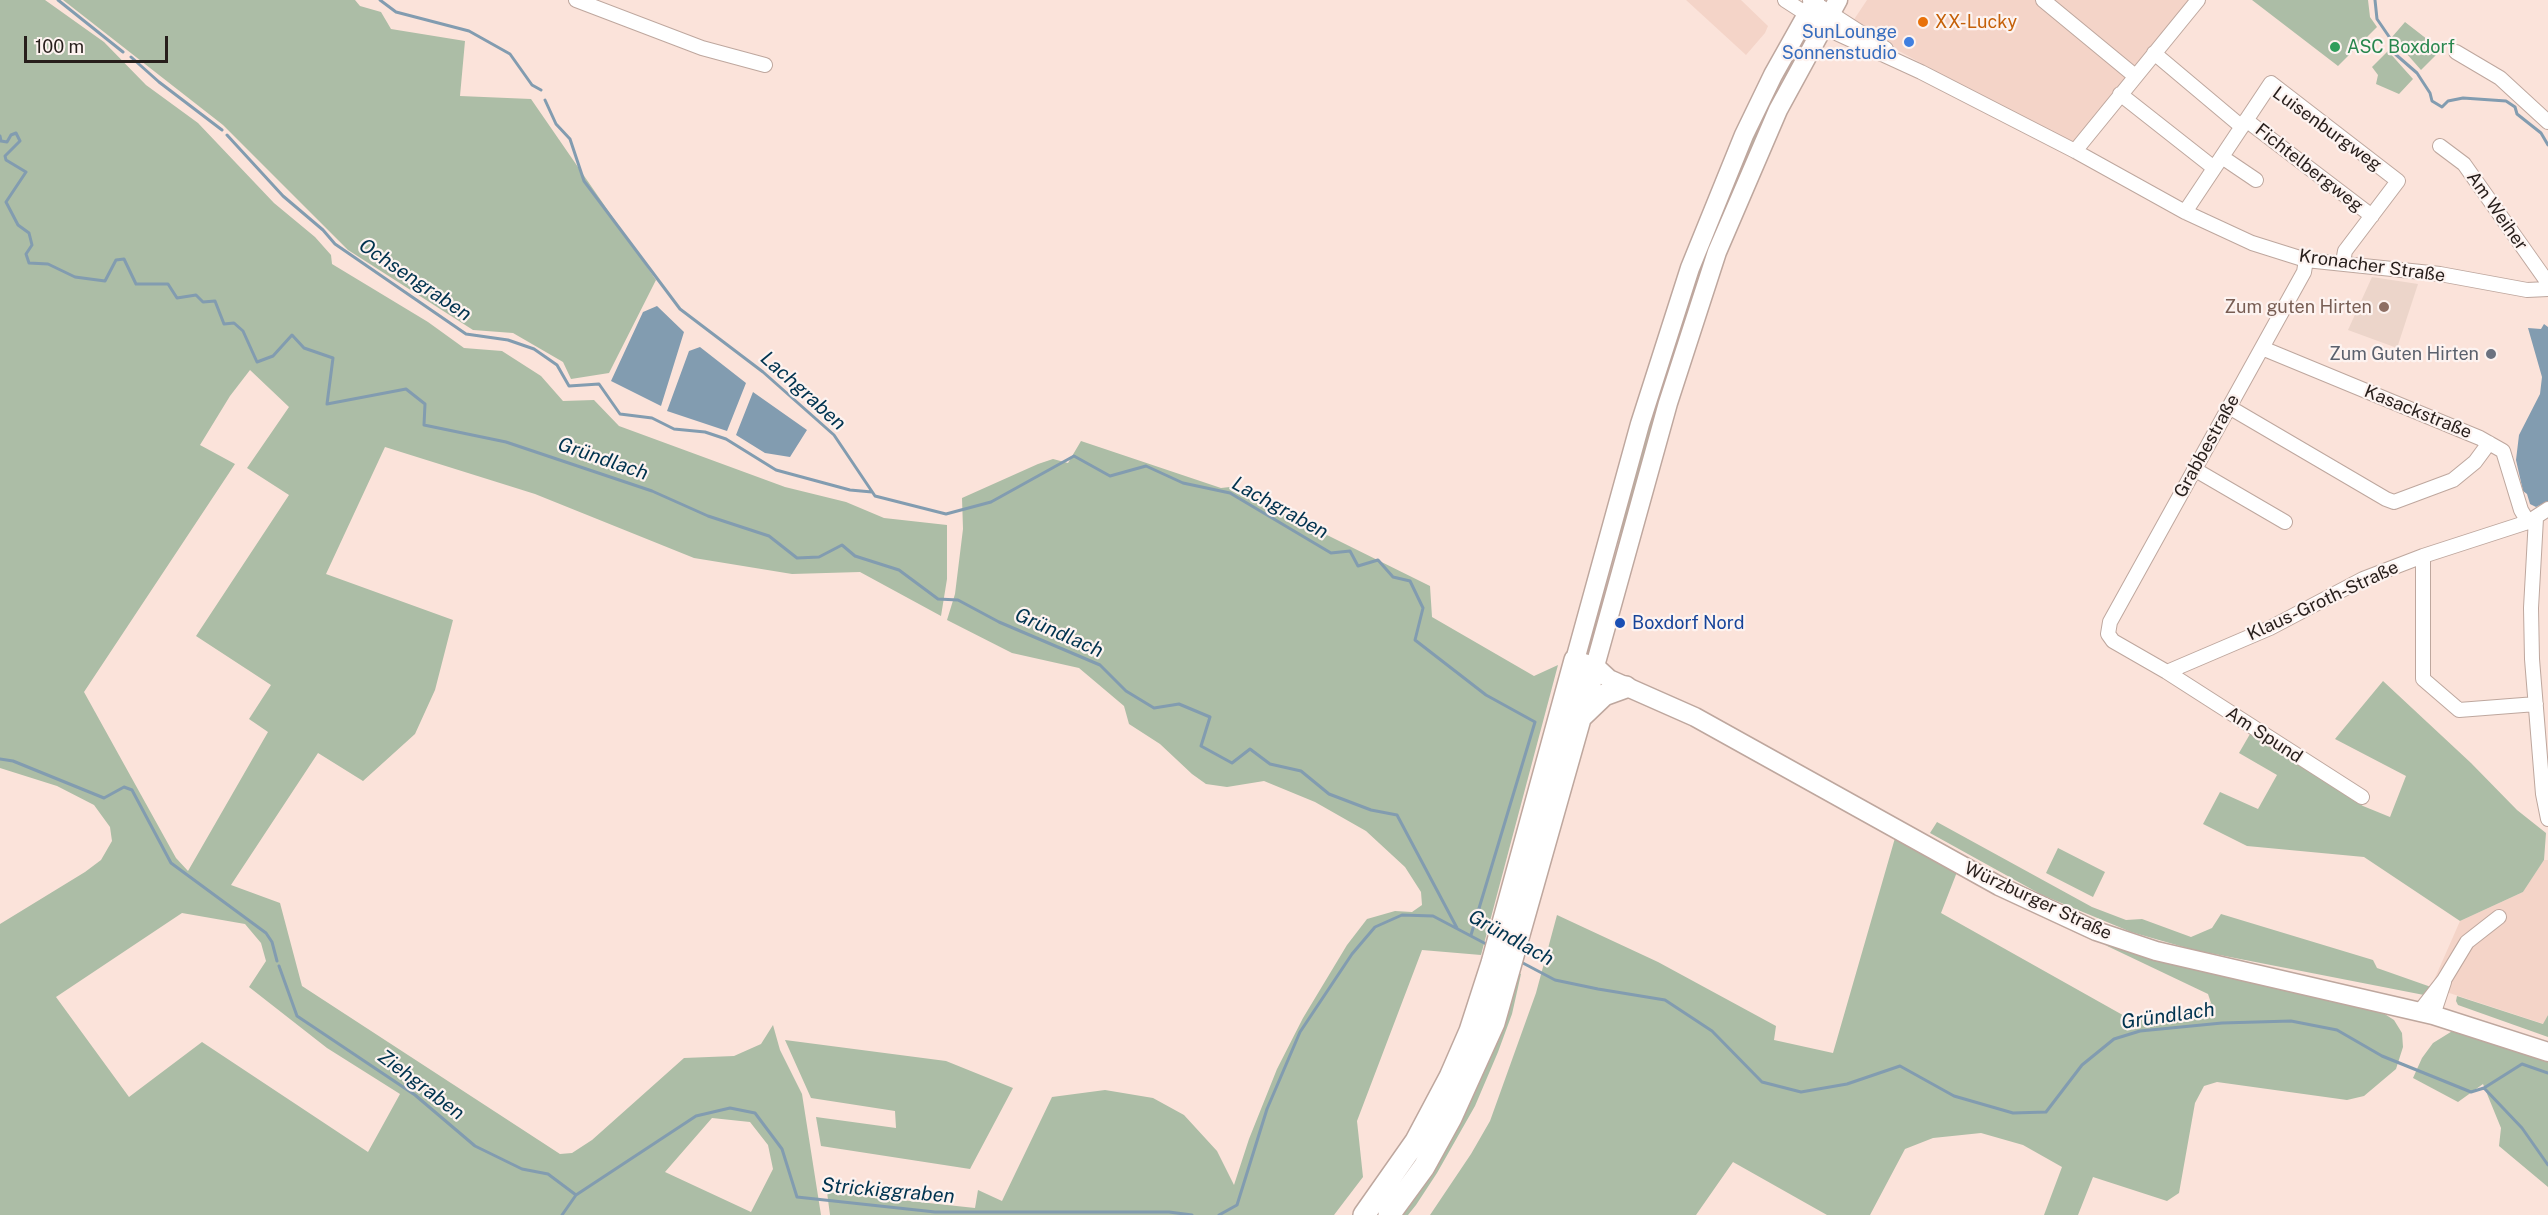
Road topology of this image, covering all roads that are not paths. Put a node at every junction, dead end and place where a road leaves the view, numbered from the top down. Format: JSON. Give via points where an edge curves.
{"nodes":[{"id":1,"x":576,"y":0,"type":"edge"},
{"id":2,"x":1785,"y":0,"type":"edge"},
{"id":3,"x":2043,"y":0,"type":"edge"},
{"id":4,"x":2198,"y":0,"type":"edge"},
{"id":5,"x":1811,"y":4,"type":"edge"},
{"id":6,"x":1830,"y":13,"type":"edge"},
{"id":7,"x":2456,"y":52,"type":"dead end"},
{"id":8,"x":2154,"y":53,"type":"junction"},
{"id":9,"x":765,"y":65,"type":"dead end"},
{"id":10,"x":2135,"y":76,"type":"junction"},
{"id":11,"x":2120,"y":94,"type":"junction"},
{"id":12,"x":2548,"y":122,"type":"edge"},
{"id":13,"x":2244,"y":123,"type":"junction"},
{"id":14,"x":2440,"y":146,"type":"dead end"},
{"id":15,"x":2075,"y":151,"type":"junction"},
{"id":16,"x":2218,"y":162,"type":"junction"},
{"id":17,"x":2256,"y":180,"type":"dead end"},
{"id":18,"x":2185,"y":212,"type":"junction"},
{"id":19,"x":2372,"y":216,"type":"junction"},
{"id":20,"x":2306,"y":260,"type":"junction"},
{"id":21,"x":2343,"y":262,"type":"junction"},
{"id":22,"x":2548,"y":283,"type":"edge"},
{"id":23,"x":2548,"y":289,"type":"edge"},
{"id":24,"x":2262,"y":348,"type":"junction"},
{"id":25,"x":2229,"y":407,"type":"junction"},
{"id":26,"x":2489,"y":443,"type":"junction"},
{"id":27,"x":2194,"y":469,"type":"junction"},
{"id":28,"x":2538,"y":516,"type":"edge"},
{"id":29,"x":2285,"y":522,"type":"dead end"},
{"id":30,"x":2423,"y":556,"type":"junction"},
{"id":31,"x":1585,"y":663,"type":"junction"},
{"id":32,"x":2167,"y":672,"type":"junction"},
{"id":33,"x":1626,"y":687,"type":"junction"},
{"id":34,"x":2536,"y":704,"type":"junction"},
{"id":35,"x":1580,"y":717,"type":"junction"},
{"id":36,"x":1695,"y":717,"type":"junction"},
{"id":37,"x":2362,"y":797,"type":"dead end"},
{"id":38,"x":2548,"y":819,"type":"edge"},
{"id":39,"x":2499,"y":917,"type":"dead end"},
{"id":40,"x":1508,"y":942,"type":"junction"},
{"id":41,"x":1501,"y":966,"type":"junction"},
{"id":42,"x":2426,"y":1013,"type":"junction"},
{"id":43,"x":2548,"y":1052,"type":"edge"},
{"id":44,"x":1364,"y":1215,"type":"edge"},
{"id":45,"x":1389,"y":1215,"type":"edge"}],
"edges":[{"from":1,"to":9,"type":"street","via":[[702,48]]},
{"from":2,"to":5,"type":"street","name":"Kronacher Straße"},
{"from":3,"to":10,"type":"street"},
{"from":4,"to":8,"type":"street"},
{"from":5,"to":6,"type":"street","name":"Kronacher Straße"},
{"from":5,"to":31,"type":"main road","via":[[1733,158],[1690,268],[1640,424]]},
{"from":6,"to":15,"type":"street","name":"Kronacher Straße","via":[[1921,72]]},
{"from":6,"to":31,"type":"main road","via":[[1766,134],[1709,274]]},
{"from":7,"to":12,"type":"street","via":[[2500,78]]},
{"from":8,"to":10,"type":"street"},
{"from":8,"to":13,"type":"street","name":"Fichtelbergweg"},
{"from":10,"to":11,"type":"street"},
{"from":11,"to":15,"type":"street"},
{"from":11,"to":16,"type":"street"},
{"from":13,"to":16,"type":"street","name":"Luisenburgweg"},
{"from":13,"to":19,"type":"street","name":"Fichtelbergweg"},
{"from":13,"to":19,"type":"street","name":"Luisenburgweg","via":[[2271,83],[2398,182]]},
{"from":14,"to":22,"type":"street","name":"Am Weiher","via":[[2463,164]]},
{"from":15,"to":18,"type":"street","name":"Kronacher Straße"},
{"from":16,"to":17,"type":"street"},
{"from":16,"to":18,"type":"street","name":"Luisenburgweg"},
{"from":18,"to":20,"type":"street","name":"Kronacher Straße","via":[[2252,243]]},
{"from":19,"to":21,"type":"street","name":"Luisenburgweg","via":[[2345,251]]},
{"from":20,"to":21,"type":"street","name":"Kronacher Straße"},
{"from":20,"to":24,"type":"street","name":"Grabbestraße","via":[[2304,272]]},
{"from":21,"to":23,"type":"street","name":"Kronacher Straße","via":[[2527,290]]},
{"from":24,"to":25,"type":"street","name":"Grabbestraße"},
{"from":24,"to":26,"type":"street","name":"Kasackstraße"},
{"from":25,"to":26,"type":"street","via":[[2394,502],[2453,480],[2475,462]]},
{"from":25,"to":27,"type":"street","name":"Grabbestraße"},
{"from":26,"to":28,"type":"street","name":"Kasackstraße","via":[[2504,451],[2521,510]]},
{"from":27,"to":29,"type":"street"},
{"from":27,"to":32,"type":"street","name":"Grabbestraße","via":[[2110,622],[2108,634],[2113,641]]},
{"from":28,"to":30,"type":"street","name":"Klaus-Groth-Straße"},
{"from":28,"to":34,"type":"street","via":[[2531,608]]},
{"from":30,"to":32,"type":"street","name":"Klaus-Groth-Straße","via":[[2363,579],[2270,628]]},
{"from":30,"to":34,"type":"street","via":[[2423,678],[2459,710]]},
{"from":31,"to":33,"type":"main road","name":"Würzburger Straße"},
{"from":31,"to":35,"type":"highway"},
{"from":31,"to":36,"type":"main road","name":"Würzburger Straße","via":[[1619,671]]},
{"from":31,"to":40,"type":"highway"},
{"from":32,"to":37,"type":"street","name":"Am Spund"},
{"from":33,"to":35,"type":"highway","via":[[1604,695]]},
{"from":33,"to":36,"type":"main road","name":"Würzburger Straße"},
{"from":34,"to":38,"type":"street"},
{"from":35,"to":40,"type":"highway"},
{"from":36,"to":42,"type":"main road","name":"Würzburger Straße","via":[[1999,886],[2096,931],[2163,953]]},
{"from":39,"to":42,"type":"street","via":[[2466,942]]},
{"from":40,"to":41,"type":"highway"},
{"from":41,"to":44,"type":"highway","via":[[1416,1141]]},
{"from":41,"to":45,"type":"highway","via":[[1494,1023],[1459,1103],[1424,1167]]},
{"from":42,"to":43,"type":"main road","name":"Würzburger Straße"}]}
